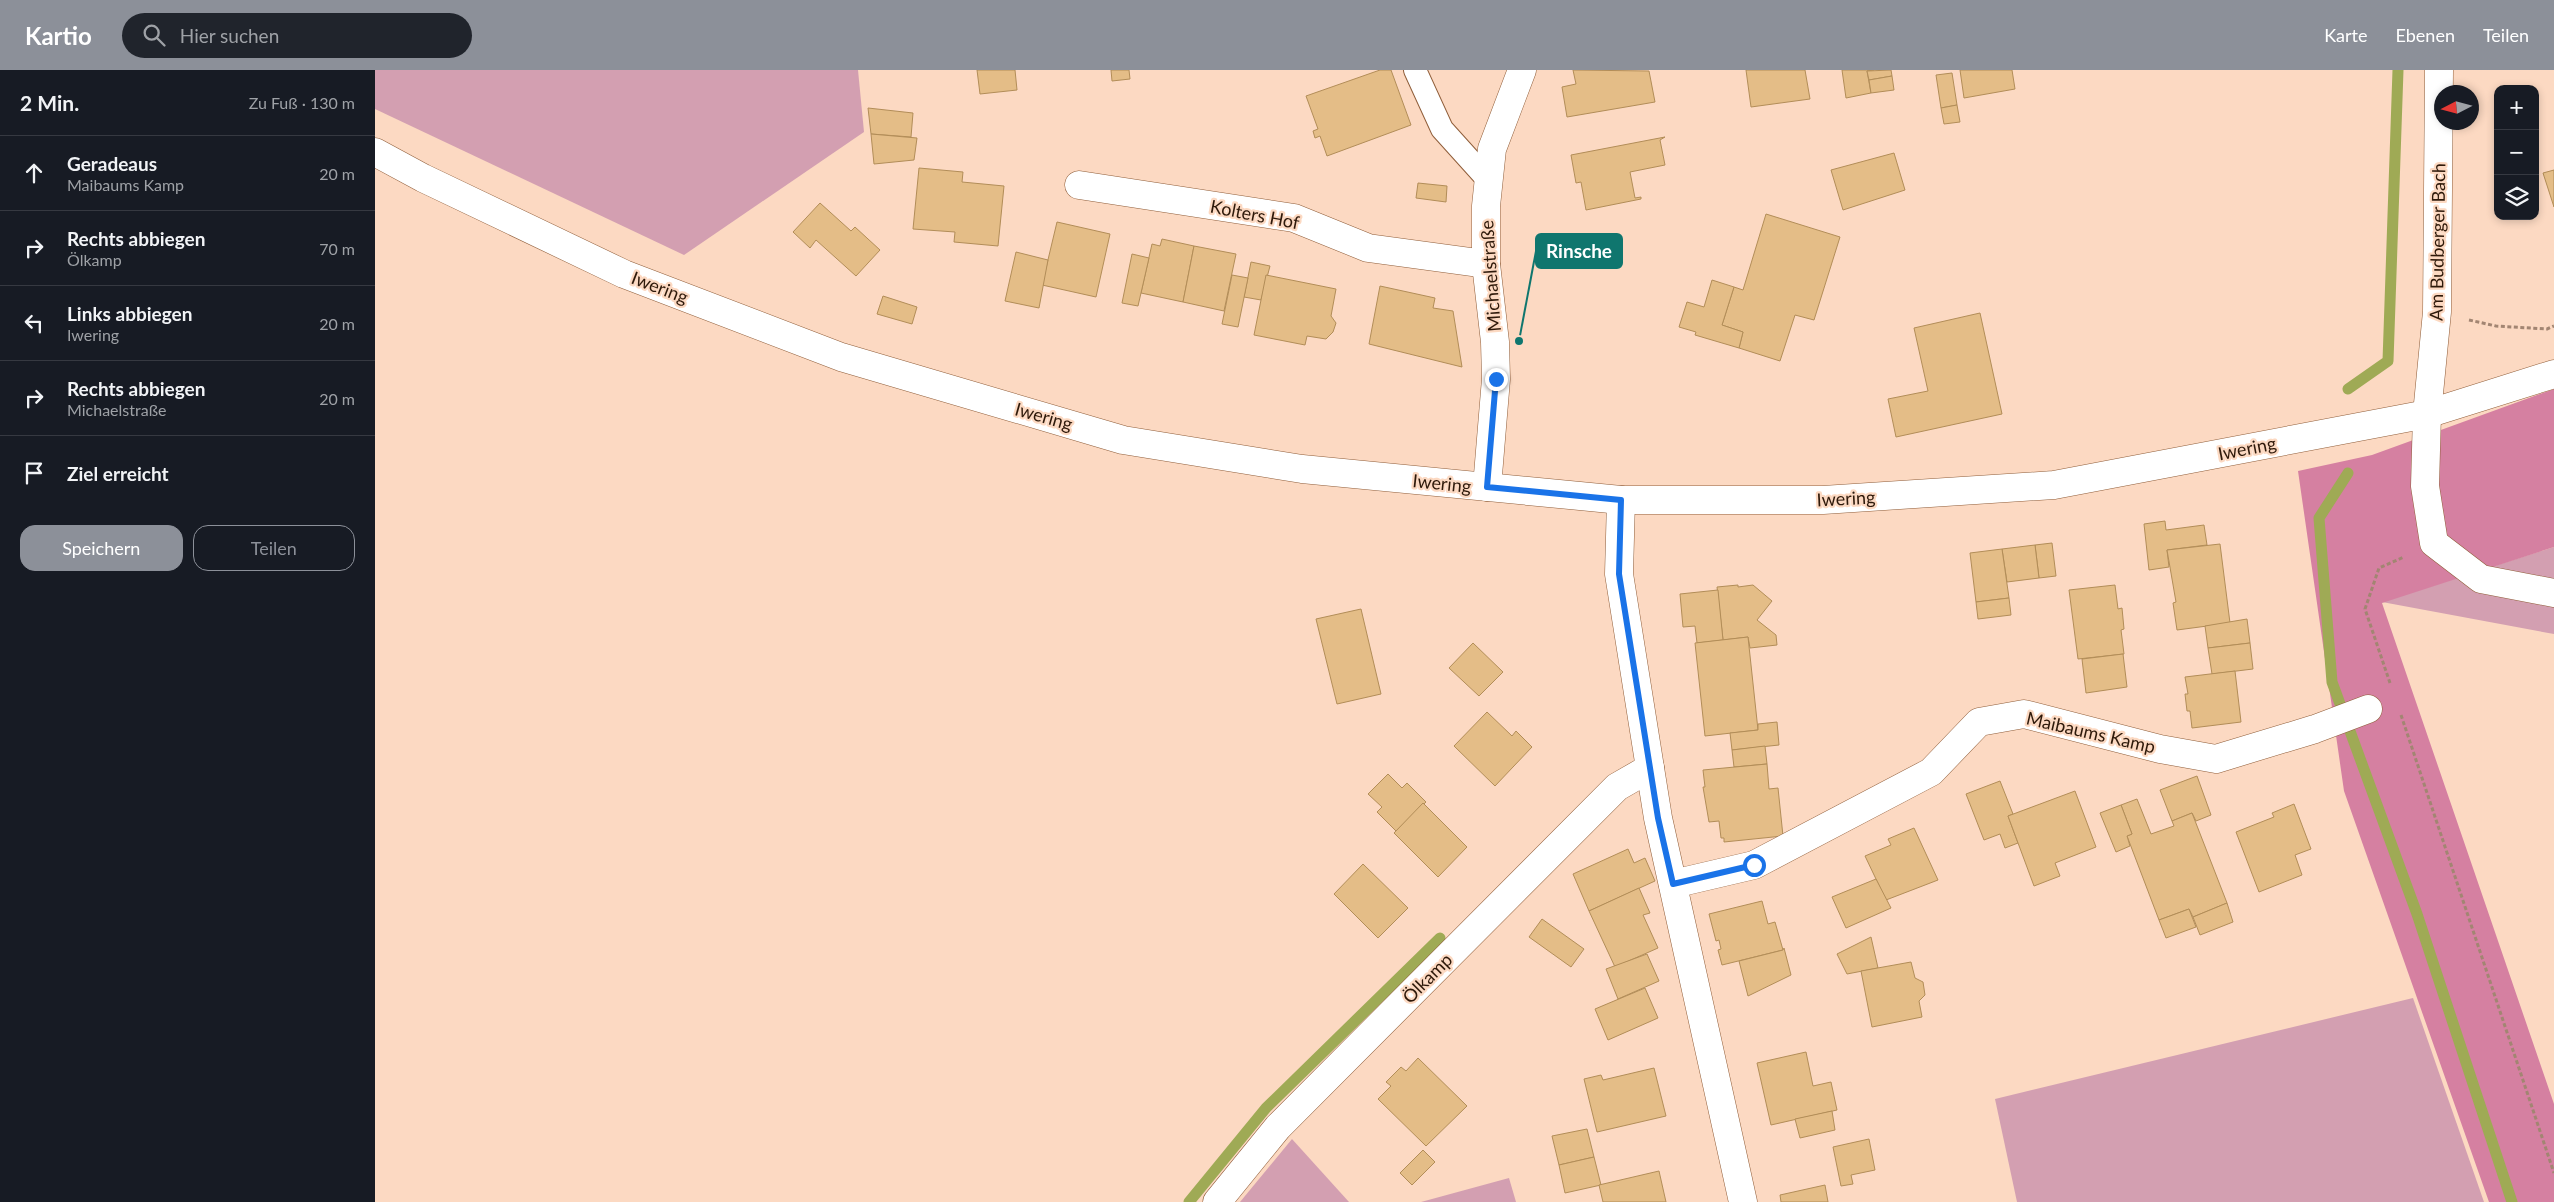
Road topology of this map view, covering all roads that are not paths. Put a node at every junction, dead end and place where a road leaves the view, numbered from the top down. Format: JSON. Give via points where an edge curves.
{"nodes":[{"id":1,"x":1415,"y":70,"type":"edge"},
{"id":2,"x":1522,"y":70,"type":"edge"},
{"id":3,"x":2439,"y":70,"type":"edge"},
{"id":4,"x":375,"y":152,"type":"edge"},
{"id":5,"x":1488,"y":180,"type":"junction"},
{"id":6,"x":1079,"y":185,"type":"dead end"},
{"id":7,"x":1486,"y":264,"type":"junction"},
{"id":8,"x":2554,"y":374,"type":"edge"},
{"id":9,"x":2427,"y":414,"type":"junction"},
{"id":10,"x":1487,"y":487,"type":"junction"},
{"id":11,"x":1621,"y":500,"type":"junction"},
{"id":12,"x":2554,"y":593,"type":"edge"},
{"id":13,"x":2368,"y":709,"type":"dead end"},
{"id":14,"x":1650,"y":768,"type":"junction"},
{"id":15,"x":1673,"y":884,"type":"junction"},
{"id":16,"x":1217,"y":1202,"type":"edge"},
{"id":17,"x":1743,"y":1202,"type":"edge"}],
"edges":[{"from":1,"to":5,"type":"lane","via":[[1442,129]]},
{"from":2,"to":5,"type":"street","name":"Michaelstraße","via":[[1492,149]]},
{"from":3,"to":9,"type":"street","name":"Am Budberger Bach","via":[[2437,312]]},
{"from":4,"to":10,"type":"street","name":"Iwering","via":[[624,274],[841,356],[1123,440],[1302,469]]},
{"from":5,"to":7,"type":"street","name":"Michaelstraße"},
{"from":6,"to":7,"type":"street","name":"Kolters Hof","via":[[1294,218],[1368,248]]},
{"from":7,"to":10,"type":"street","name":"Michaelstraße","via":[[1496,379]]},
{"from":8,"to":9,"type":"street","name":"Iwering"},
{"from":9,"to":11,"type":"street","name":"Iwering","via":[[2054,484],[1823,500]]},
{"from":9,"to":12,"type":"street","name":"Am Budberger Bach","via":[[2425,486],[2434,543],[2481,579]]},
{"from":10,"to":11,"type":"street","name":"Iwering"},
{"from":11,"to":14,"type":"street","via":[[1619,574]]},
{"from":13,"to":15,"type":"street","name":"Maibaums Kamp","via":[[2216,759],[2023,714],[1979,722],[1931,772],[1754,865]]},
{"from":14,"to":15,"type":"street"},
{"from":14,"to":16,"type":"street","name":"Ölkamp","via":[[1617,787],[1298,1106]]},
{"from":15,"to":17,"type":"street"}]}
